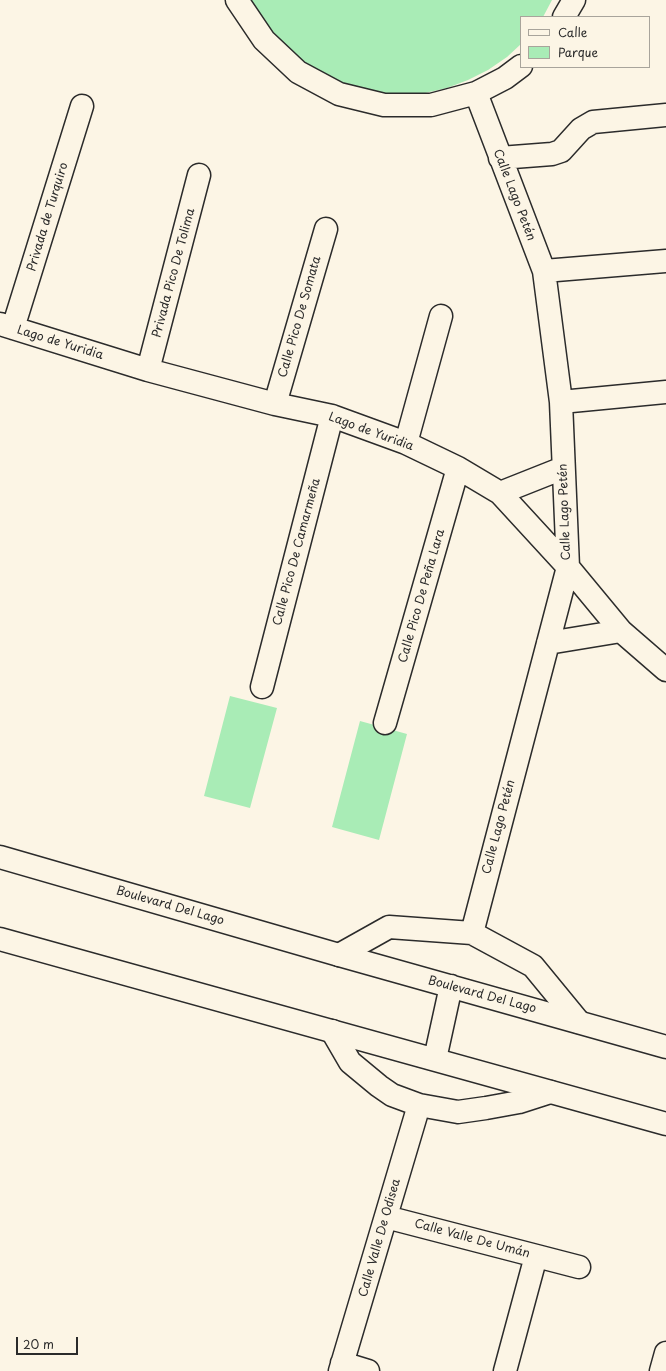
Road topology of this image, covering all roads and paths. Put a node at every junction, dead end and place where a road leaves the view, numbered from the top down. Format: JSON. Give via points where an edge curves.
{"nodes":[{"id":1,"x":237,"y":0,"type":"edge"},
{"id":2,"x":574,"y":0,"type":"edge"},
{"id":3,"x":565,"y":16,"type":"edge"},
{"id":4,"x":520,"y":67,"type":"edge"},
{"id":5,"x":476,"y":93,"type":"junction"},
{"id":6,"x":82,"y":106,"type":"dead end"},
{"id":7,"x":666,"y":115,"type":"edge"},
{"id":8,"x":500,"y":158,"type":"junction"},
{"id":9,"x":199,"y":175,"type":"dead end"},
{"id":10,"x":326,"y":229,"type":"dead end"},
{"id":11,"x":666,"y":261,"type":"edge"},
{"id":12,"x":544,"y":271,"type":"junction"},
{"id":13,"x":441,"y":316,"type":"dead end"},
{"id":14,"x":7,"y":326,"type":"edge"},
{"id":15,"x":148,"y":370,"type":"junction"},
{"id":16,"x":666,"y":392,"type":"edge"},
{"id":17,"x":561,"y":402,"type":"junction"},
{"id":18,"x":275,"y":404,"type":"junction"},
{"id":19,"x":332,"y":416,"type":"junction"},
{"id":20,"x":406,"y":443,"type":"junction"},
{"id":21,"x":458,"y":468,"type":"junction"},
{"id":22,"x":564,"y":468,"type":"junction"},
{"id":23,"x":500,"y":493,"type":"junction"},
{"id":24,"x":568,"y":567,"type":"junction"},
{"id":25,"x":621,"y":631,"type":"junction"},
{"id":26,"x":548,"y":643,"type":"junction"},
{"id":27,"x":666,"y":670,"type":"edge"},
{"id":28,"x":262,"y":687,"type":"dead end"},
{"id":29,"x":386,"y":723,"type":"dead end"},
{"id":30,"x":0,"y":857,"type":"edge"},
{"id":31,"x":472,"y":933,"type":"junction"},
{"id":32,"x":0,"y":939,"type":"edge"},
{"id":33,"x":339,"y":955,"type":"junction"},
{"id":34,"x":451,"y":986,"type":"junction"},
{"id":35,"x":579,"y":1022,"type":"junction"},
{"id":36,"x":332,"y":1031,"type":"junction"},
{"id":37,"x":666,"y":1047,"type":"edge"},
{"id":38,"x":435,"y":1059,"type":"junction"},
{"id":39,"x":550,"y":1092,"type":"junction"},
{"id":40,"x":419,"y":1105,"type":"junction"},
{"id":41,"x":666,"y":1124,"type":"edge"},
{"id":42,"x":386,"y":1217,"type":"junction"},
{"id":43,"x":536,"y":1256,"type":"junction"},
{"id":44,"x":579,"y":1267,"type":"dead end"},
{"id":45,"x":666,"y":1353,"type":"edge"},
{"id":46,"x":341,"y":1367,"type":"edge"},
{"id":47,"x":368,"y":1371,"type":"edge"},
{"id":48,"x":505,"y":1371,"type":"edge"},
{"id":49,"x":661,"y":1371,"type":"edge"}],
"edges":[{"from":1,"to":5,"type":"street","via":[[269,46],[298,72],[339,94],[384,105],[400,105],[431,104]]},
{"from":2,"to":3,"type":"street"},
{"from":4,"to":5,"type":"street"},
{"from":5,"to":8,"type":"street","name":"Calle Lago Petén"},
{"from":6,"to":14,"type":"street","name":"Privada de Turquiro"},
{"from":7,"to":8,"type":"street","via":[[593,122],[581,129],[561,151]]},
{"from":8,"to":12,"type":"street","name":"Calle Lago Petén"},
{"from":9,"to":15,"type":"street","name":"Privada Pico De Tolima"},
{"from":10,"to":18,"type":"street","name":"Calle Pico De Somata"},
{"from":11,"to":12,"type":"street"},
{"from":12,"to":17,"type":"street","name":"Calle Lago Petén"},
{"from":13,"to":20,"type":"street"},
{"from":14,"to":15,"type":"street","name":"Lago de Yuridia"},
{"from":15,"to":18,"type":"street","name":"Lago de Yuridia"},
{"from":16,"to":17,"type":"street"},
{"from":17,"to":22,"type":"street","name":"Calle Lago Petén"},
{"from":18,"to":19,"type":"street","name":"Lago de Yuridia"},
{"from":19,"to":20,"type":"street","name":"Lago de Yuridia"},
{"from":19,"to":28,"type":"street","name":"Calle Pico De Camarmeña"},
{"from":20,"to":21,"type":"street","name":"Lago de Yuridia"},
{"from":21,"to":23,"type":"street","name":"Lago de Yuridia"},
{"from":21,"to":29,"type":"street","name":"Calle Pico De Peña Lara"},
{"from":22,"to":23,"type":"street"},
{"from":22,"to":24,"type":"street","name":"Calle Lago Petén"},
{"from":23,"to":24,"type":"street","name":"Lago de Yuridia"},
{"from":24,"to":25,"type":"street","name":"Lago de Yuridia"},
{"from":24,"to":26,"type":"street","name":"Calle Lago Petén"},
{"from":25,"to":26,"type":"street"},
{"from":25,"to":27,"type":"street","name":"Lago de Yuridia"},
{"from":26,"to":31,"type":"street","name":"Calle Lago Petén"},
{"from":30,"to":33,"type":"street","name":"Boulevard Del Lago"},
{"from":31,"to":33,"type":"street","via":[[389,927]]},
{"from":31,"to":35,"type":"street","via":[[533,966]]},
{"from":32,"to":36,"type":"street"},
{"from":33,"to":34,"type":"street","name":"Boulevard Del Lago"},
{"from":34,"to":35,"type":"street","name":"Boulevard Del Lago"},
{"from":34,"to":38,"type":"street"},
{"from":35,"to":37,"type":"street","name":"Boulevard Del Lago"},
{"from":36,"to":38,"type":"street"},
{"from":36,"to":40,"type":"street","via":[[350,1062],[392,1095]]},
{"from":38,"to":39,"type":"street"},
{"from":39,"to":40,"type":"street","via":[[519,1102],[458,1112]]},
{"from":39,"to":41,"type":"street"},
{"from":40,"to":42,"type":"street","name":"Calle Valle De Odisea"},
{"from":42,"to":43,"type":"street","name":"Calle Valle De Umán"},
{"from":42,"to":46,"type":"street","name":"Calle Valle De Odisea"},
{"from":43,"to":44,"type":"street"},
{"from":43,"to":48,"type":"street","name":"Calle Valle De Umán"},
{"from":45,"to":49,"type":"street"},
{"from":46,"to":47,"type":"street"}]}
